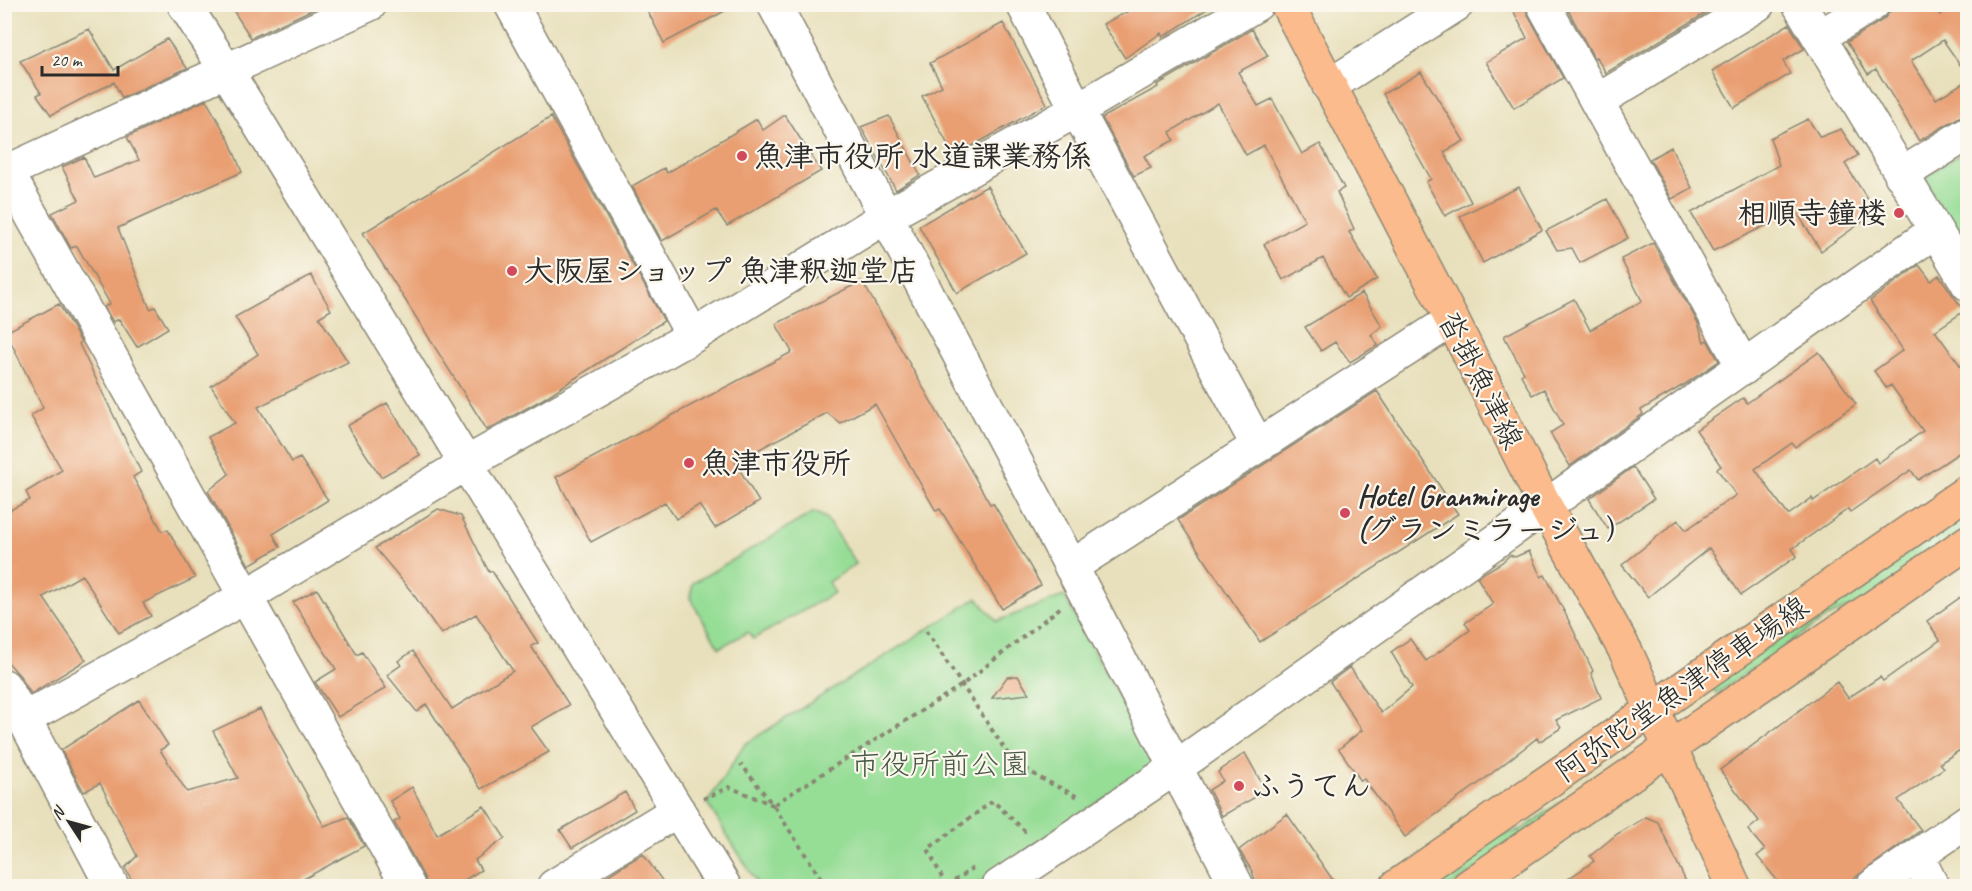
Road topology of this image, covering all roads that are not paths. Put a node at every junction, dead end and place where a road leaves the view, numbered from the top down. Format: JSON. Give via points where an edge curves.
{"nodes":[{"id":1,"x":184,"y":4,"type":"edge"},
{"id":2,"x":370,"y":4,"type":"edge"},
{"id":3,"x":511,"y":4,"type":"edge"},
{"id":4,"x":774,"y":4,"type":"edge"},
{"id":5,"x":1023,"y":4,"type":"edge"},
{"id":6,"x":1257,"y":4,"type":"edge"},
{"id":7,"x":1287,"y":4,"type":"edge"},
{"id":8,"x":1457,"y":4,"type":"edge"},
{"id":9,"x":1543,"y":4,"type":"edge"},
{"id":10,"x":1758,"y":4,"type":"edge"},
{"id":11,"x":1799,"y":4,"type":"edge"},
{"id":12,"x":1873,"y":4,"type":"edge"},
{"id":13,"x":1819,"y":37,"type":"junction"},
{"id":14,"x":226,"y":70,"type":"junction"},
{"id":15,"x":1329,"y":86,"type":"junction"},
{"id":16,"x":1597,"y":101,"type":"junction"},
{"id":17,"x":1077,"y":110,"type":"junction"},
{"id":18,"x":1968,"y":133,"type":"edge"},
{"id":19,"x":6,"y":172,"type":"edge"},
{"id":20,"x":1901,"y":175,"type":"junction"},
{"id":21,"x":885,"y":217,"type":"junction"},
{"id":22,"x":1935,"y":231,"type":"junction"},
{"id":23,"x":1968,"y":284,"type":"edge"},
{"id":24,"x":1452,"y":320,"type":"junction"},
{"id":25,"x":693,"y":336,"type":"junction"},
{"id":26,"x":1744,"y":368,"type":"junction"},
{"id":27,"x":1258,"y":446,"type":"junction"},
{"id":28,"x":467,"y":464,"type":"junction"},
{"id":29,"x":1968,"y":491,"type":"edge"},
{"id":30,"x":1546,"y":507,"type":"junction"},
{"id":31,"x":1968,"y":542,"type":"edge"},
{"id":32,"x":1077,"y":578,"type":"junction"},
{"id":33,"x":245,"y":597,"type":"junction"},
{"id":34,"x":4,"y":686,"type":"edge"},
{"id":35,"x":1652,"y":709,"type":"junction"},
{"id":36,"x":24,"y":719,"type":"junction"},
{"id":37,"x":1671,"y":746,"type":"junction"},
{"id":38,"x":1175,"y":768,"type":"junction"},
{"id":39,"x":678,"y":810,"type":"junction"},
{"id":40,"x":1968,"y":821,"type":"edge"},
{"id":41,"x":1917,"y":856,"type":"junction"},
{"id":42,"x":112,"y":886,"type":"edge"},
{"id":43,"x":408,"y":886,"type":"edge"},
{"id":44,"x":554,"y":886,"type":"edge"},
{"id":45,"x":724,"y":886,"type":"edge"},
{"id":46,"x":999,"y":886,"type":"edge"},
{"id":47,"x":1237,"y":886,"type":"edge"},
{"id":48,"x":1397,"y":886,"type":"edge"},
{"id":49,"x":1469,"y":886,"type":"edge"},
{"id":50,"x":1734,"y":886,"type":"edge"},
{"id":51,"x":1873,"y":886,"type":"edge"},
{"id":52,"x":1932,"y":886,"type":"edge"}],
"edges":[{"from":1,"to":14,"type":"street"},
{"from":2,"to":14,"type":"street"},
{"from":3,"to":25,"type":"street"},
{"from":4,"to":21,"type":"street"},
{"from":5,"to":17,"type":"street"},
{"from":6,"to":17,"type":"street"},
{"from":7,"to":15,"type":"main road","name":"沓掛魚津線"},
{"from":8,"to":15,"type":"street"},
{"from":9,"to":16,"type":"street"},
{"from":10,"to":16,"type":"street"},
{"from":11,"to":13,"type":"street"},
{"from":12,"to":13,"type":"street"},
{"from":13,"to":20,"type":"street"},
{"from":14,"to":19,"type":"street"},
{"from":14,"to":28,"type":"street"},
{"from":15,"to":24,"type":"main road","name":"沓掛魚津線"},
{"from":16,"to":26,"type":"street"},
{"from":17,"to":21,"type":"street"},
{"from":17,"to":27,"type":"street"},
{"from":18,"to":20,"type":"street"},
{"from":19,"to":33,"type":"street"},
{"from":20,"to":22,"type":"street"},
{"from":21,"to":25,"type":"street"},
{"from":21,"to":32,"type":"street"},
{"from":22,"to":23,"type":"street"},
{"from":22,"to":26,"type":"street"},
{"from":24,"to":27,"type":"street"},
{"from":24,"to":30,"type":"main road","name":"沓掛魚津線"},
{"from":25,"to":28,"type":"street"},
{"from":26,"to":30,"type":"street"},
{"from":27,"to":32,"type":"street"},
{"from":28,"to":33,"type":"street"},
{"from":28,"to":39,"type":"street"},
{"from":29,"to":35,"type":"main road","name":"阿弥陀堂魚津停車場線"},
{"from":30,"to":35,"type":"main road","name":"沓掛魚津線","via":[[1626,652]]},
{"from":30,"to":38,"type":"street"},
{"from":31,"to":37,"type":"main road","name":"阿弥陀堂魚津停車場線"},
{"from":32,"to":38,"type":"street"},
{"from":33,"to":36,"type":"street"},
{"from":33,"to":43,"type":"street"},
{"from":34,"to":36,"type":"street"},
{"from":35,"to":37,"type":"main road","name":"沓掛魚津線"},
{"from":35,"to":48,"type":"main road","name":"阿弥陀堂魚津停車場線"},
{"from":36,"to":42,"type":"street"},
{"from":37,"to":49,"type":"main road","name":"阿弥陀堂魚津停車場線"},
{"from":37,"to":50,"type":"main road","name":"沓掛魚津線"},
{"from":38,"to":46,"type":"street","via":[[1088,807]]},
{"from":38,"to":47,"type":"street"},
{"from":39,"to":44,"type":"street"},
{"from":39,"to":45,"type":"street"},
{"from":40,"to":41,"type":"street"},
{"from":41,"to":51,"type":"street"},
{"from":41,"to":52,"type":"street"}]}
